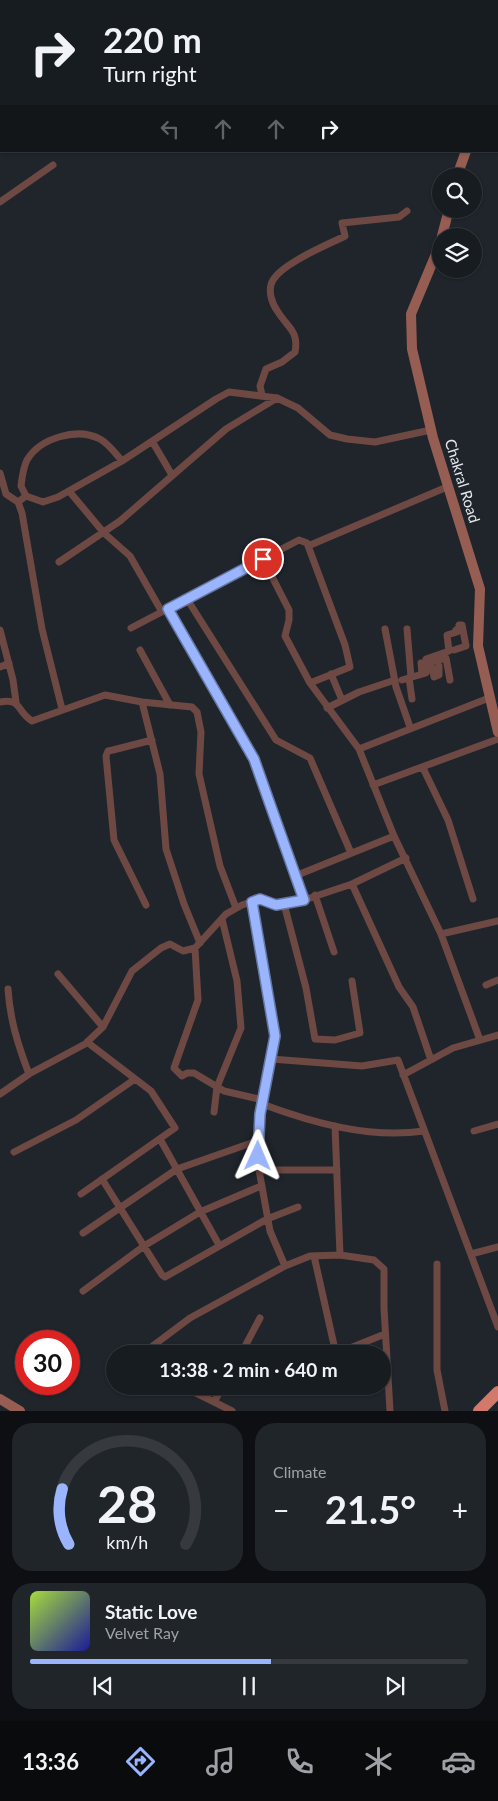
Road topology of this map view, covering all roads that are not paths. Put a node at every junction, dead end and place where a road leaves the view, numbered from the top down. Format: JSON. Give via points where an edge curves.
{"nodes":[{"id":1,"x":466,"y":152,"type":"edge"},
{"id":2,"x":53,"y":165,"type":"dead end"},
{"id":3,"x":460,"y":168,"type":"edge"},
{"id":4,"x":0,"y":202,"type":"edge"},
{"id":5,"x":407,"y":211,"type":"dead end"},
{"id":6,"x":432,"y":264,"type":"edge"},
{"id":7,"x":262,"y":395,"type":"junction"},
{"id":8,"x":277,"y":398,"type":"junction"},
{"id":9,"x":431,"y":430,"type":"junction"},
{"id":10,"x":152,"y":441,"type":"junction"},
{"id":11,"x":122,"y":461,"type":"junction"},
{"id":12,"x":0,"y":473,"type":"edge"},
{"id":13,"x":172,"y":475,"type":"junction"},
{"id":14,"x":448,"y":486,"type":"junction"},
{"id":15,"x":69,"y":491,"type":"junction"},
{"id":16,"x":26,"y":496,"type":"junction"},
{"id":17,"x":18,"y":502,"type":"junction"},
{"id":18,"x":104,"y":534,"type":"junction"},
{"id":19,"x":308,"y":546,"type":"junction"},
{"id":20,"x":263,"y":559,"type":"junction"},
{"id":21,"x":59,"y":562,"type":"dead end"},
{"id":22,"x":187,"y":598,"type":"junction"},
{"id":23,"x":165,"y":610,"type":"junction"},
{"id":24,"x":132,"y":628,"type":"dead end"},
{"id":25,"x":385,"y":628,"type":"dead end"},
{"id":26,"x":407,"y":629,"type":"dead end"},
{"id":27,"x":0,"y":630,"type":"edge"},
{"id":28,"x":478,"y":646,"type":"junction"},
{"id":29,"x":140,"y":650,"type":"dead end"},
{"id":30,"x":454,"y":650,"type":"dead end"},
{"id":31,"x":424,"y":661,"type":"junction"},
{"id":32,"x":8,"y":663,"type":"junction"},
{"id":33,"x":439,"y":666,"type":"dead end"},
{"id":34,"x":0,"y":667,"type":"edge"},
{"id":35,"x":331,"y":674,"type":"junction"},
{"id":36,"x":404,"y":679,"type":"junction"},
{"id":37,"x":450,"y":680,"type":"dead end"},
{"id":38,"x":310,"y":682,"type":"junction"},
{"id":39,"x":489,"y":698,"type":"junction"},
{"id":40,"x":412,"y":699,"type":"dead end"},
{"id":41,"x":342,"y":700,"type":"junction"},
{"id":42,"x":0,"y":702,"type":"edge"},
{"id":43,"x":16,"y":702,"type":"junction"},
{"id":44,"x":142,"y":702,"type":"junction"},
{"id":45,"x":170,"y":705,"type":"junction"},
{"id":46,"x":328,"y":708,"type":"junction"},
{"id":47,"x":62,"y":709,"type":"junction"},
{"id":48,"x":410,"y":727,"type":"junction"},
{"id":49,"x":498,"y":732,"type":"edge"},
{"id":50,"x":498,"y":739,"type":"edge"},
{"id":51,"x":152,"y":740,"type":"junction"},
{"id":52,"x":358,"y":749,"type":"junction"},
{"id":53,"x":423,"y":768,"type":"junction"},
{"id":54,"x":373,"y":785,"type":"junction"},
{"id":55,"x":394,"y":836,"type":"junction"},
{"id":56,"x":351,"y":853,"type":"junction"},
{"id":57,"x":406,"y":858,"type":"junction"},
{"id":58,"x":295,"y":876,"type":"junction"},
{"id":59,"x":352,"y":884,"type":"junction"},
{"id":60,"x":315,"y":895,"type":"junction"},
{"id":61,"x":473,"y":899,"type":"dead end"},
{"id":62,"x":304,"y":900,"type":"junction"},
{"id":63,"x":252,"y":902,"type":"junction"},
{"id":64,"x":284,"y":904,"type":"junction"},
{"id":65,"x":146,"y":905,"type":"dead end"},
{"id":66,"x":236,"y":908,"type":"junction"},
{"id":67,"x":222,"y":919,"type":"junction"},
{"id":68,"x":498,"y":921,"type":"edge"},
{"id":69,"x":441,"y":934,"type":"junction"},
{"id":70,"x":198,"y":945,"type":"junction"},
{"id":71,"x":334,"y":952,"type":"dead end"},
{"id":72,"x":58,"y":974,"type":"dead end"},
{"id":73,"x":498,"y":980,"type":"edge"},
{"id":74,"x":352,"y":981,"type":"dead end"},
{"id":75,"x":486,"y":985,"type":"dead end"},
{"id":76,"x":8,"y":989,"type":"dead end"},
{"id":77,"x":103,"y":1027,"type":"junction"},
{"id":78,"x":498,"y":1035,"type":"edge"},
{"id":79,"x":480,"y":1040,"type":"junction"},
{"id":80,"x":87,"y":1042,"type":"junction"},
{"id":81,"x":271,"y":1059,"type":"junction"},
{"id":82,"x":430,"y":1060,"type":"junction"},
{"id":83,"x":28,"y":1074,"type":"junction"},
{"id":84,"x":403,"y":1075,"type":"junction"},
{"id":85,"x":135,"y":1079,"type":"junction"},
{"id":86,"x":217,"y":1087,"type":"junction"},
{"id":87,"x":0,"y":1094,"type":"edge"},
{"id":88,"x":262,"y":1102,"type":"junction"},
{"id":89,"x":214,"y":1112,"type":"dead end"},
{"id":90,"x":498,"y":1124,"type":"edge"},
{"id":91,"x":335,"y":1126,"type":"junction"},
{"id":92,"x":424,"y":1131,"type":"junction"},
{"id":93,"x":474,"y":1131,"type":"dead end"},
{"id":94,"x":160,"y":1139,"type":"junction"},
{"id":95,"x":257,"y":1141,"type":"junction"},
{"id":96,"x":14,"y":1152,"type":"dead end"},
{"id":97,"x":177,"y":1169,"type":"junction"},
{"id":98,"x":259,"y":1170,"type":"junction"},
{"id":99,"x":337,"y":1170,"type":"junction"},
{"id":100,"x":102,"y":1179,"type":"junction"},
{"id":101,"x":260,"y":1186,"type":"junction"},
{"id":102,"x":81,"y":1194,"type":"dead end"},
{"id":103,"x":119,"y":1207,"type":"junction"},
{"id":104,"x":298,"y":1207,"type":"dead end"},
{"id":105,"x":200,"y":1212,"type":"junction"},
{"id":106,"x":267,"y":1220,"type":"junction"},
{"id":107,"x":83,"y":1233,"type":"dead end"},
{"id":108,"x":219,"y":1245,"type":"junction"},
{"id":109,"x":144,"y":1246,"type":"junction"},
{"id":110,"x":498,"y":1247,"type":"edge"},
{"id":111,"x":471,"y":1254,"type":"junction"},
{"id":112,"x":340,"y":1255,"type":"junction"},
{"id":113,"x":314,"y":1256,"type":"junction"},
{"id":114,"x":437,"y":1264,"type":"dead end"},
{"id":115,"x":285,"y":1266,"type":"junction"},
{"id":116,"x":83,"y":1291,"type":"dead end"},
{"id":117,"x":260,"y":1318,"type":"dead end"},
{"id":118,"x":498,"y":1327,"type":"edge"},
{"id":119,"x":385,"y":1334,"type":"junction"},
{"id":120,"x":154,"y":1345,"type":"edge"},
{"id":121,"x":246,"y":1345,"type":"edge"},
{"id":122,"x":334,"y":1345,"type":"edge"},
{"id":123,"x":358,"y":1345,"type":"edge"},
{"id":124,"x":498,"y":1392,"type":"edge"},
{"id":125,"x":200,"y":1395,"type":"edge"},
{"id":126,"x":218,"y":1395,"type":"edge"},
{"id":127,"x":0,"y":1399,"type":"edge"},
{"id":128,"x":214,"y":1402,"type":"junction"},
{"id":129,"x":20,"y":1411,"type":"edge"},
{"id":130,"x":232,"y":1411,"type":"edge"},
{"id":131,"x":390,"y":1411,"type":"edge"},
{"id":132,"x":445,"y":1411,"type":"edge"},
{"id":133,"x":479,"y":1411,"type":"edge"}],
"edges":[{"from":1,"to":3,"type":"street"},
{"from":2,"to":4,"type":"street"},
{"from":5,"to":7,"type":"street","via":[[399,217],[342,223],[345,236],[302,257],[274,279],[272,299],[297,342],[295,352],[266,369],[260,386]]},
{"from":6,"to":9,"type":"street","name":"Chakral Road","via":[[411,314],[412,349]]},
{"from":7,"to":8,"type":"street"},
{"from":7,"to":10,"type":"street","via":[[230,392]]},
{"from":8,"to":9,"type":"street","via":[[298,408],[330,435],[347,439],[375,442]]},
{"from":8,"to":13,"type":"street","via":[[226,429]]},
{"from":9,"to":14,"type":"street","name":"Chakral Road"},
{"from":10,"to":11,"type":"street"},
{"from":10,"to":13,"type":"street"},
{"from":11,"to":15,"type":"street"},
{"from":11,"to":16,"type":"street","via":[[98,438],[72,435],[52,439],[26,461],[21,486]]},
{"from":12,"to":17,"type":"street","via":[[6,494]]},
{"from":13,"to":18,"type":"street"},
{"from":14,"to":19,"type":"street"},
{"from":14,"to":28,"type":"street","name":"Chakral Road","via":[[480,589]]},
{"from":15,"to":16,"type":"street","via":[[43,502]]},
{"from":15,"to":18,"type":"street"},
{"from":16,"to":17,"type":"street"},
{"from":17,"to":47,"type":"street","via":[[42,629]]},
{"from":18,"to":21,"type":"street"},
{"from":18,"to":23,"type":"street","via":[[130,556]]},
{"from":19,"to":20,"type":"street","via":[[300,540]]},
{"from":19,"to":35,"type":"street","via":[[350,667]]},
{"from":20,"to":22,"type":"street"},
{"from":20,"to":38,"type":"street","via":[[288,610],[285,636]]},
{"from":22,"to":23,"type":"street"},
{"from":22,"to":56,"type":"street","via":[[276,740],[310,758]]},
{"from":23,"to":24,"type":"street"},
{"from":23,"to":58,"type":"street","via":[[254,759]]},
{"from":25,"to":36,"type":"street"},
{"from":26,"to":36,"type":"street"},
{"from":27,"to":32,"type":"street"},
{"from":28,"to":31,"type":"street"},
{"from":28,"to":39,"type":"street","name":"Chakral Road"},
{"from":29,"to":45,"type":"street"},
{"from":30,"to":31,"type":"street","via":[[466,646],[462,625],[457,632],[447,635],[449,651]]},
{"from":31,"to":36,"type":"street","via":[[426,673]]},
{"from":32,"to":34,"type":"street"},
{"from":32,"to":43,"type":"street"},
{"from":33,"to":37,"type":"street","via":[[439,675],[434,676],[432,662],[446,658]]},
{"from":35,"to":38,"type":"street"},
{"from":35,"to":41,"type":"street"},
{"from":36,"to":40,"type":"street","via":[[408,682]]},
{"from":36,"to":41,"type":"street"},
{"from":36,"to":48,"type":"street"},
{"from":38,"to":46,"type":"street"},
{"from":39,"to":48,"type":"street"},
{"from":39,"to":49,"type":"street","name":"Chakral Road"},
{"from":41,"to":46,"type":"street"},
{"from":42,"to":43,"type":"street"},
{"from":43,"to":47,"type":"street","via":[[25,717],[32,721]]},
{"from":44,"to":45,"type":"street"},
{"from":44,"to":47,"type":"street","via":[[105,694]]},
{"from":44,"to":51,"type":"street"},
{"from":45,"to":66,"type":"street","via":[[192,707],[197,712],[201,732],[200,774],[220,866]]},
{"from":46,"to":52,"type":"street"},
{"from":48,"to":52,"type":"street"},
{"from":50,"to":53,"type":"street"},
{"from":51,"to":65,"type":"street","via":[[112,750],[106,756],[114,840]]},
{"from":51,"to":70,"type":"street","via":[[160,774],[166,848]]},
{"from":52,"to":54,"type":"street"},
{"from":53,"to":54,"type":"street"},
{"from":53,"to":61,"type":"street","via":[[448,820]]},
{"from":54,"to":55,"type":"street"},
{"from":55,"to":56,"type":"street"},
{"from":55,"to":57,"type":"street"},
{"from":56,"to":58,"type":"street"},
{"from":57,"to":59,"type":"street"},
{"from":57,"to":69,"type":"street"},
{"from":58,"to":62,"type":"street"},
{"from":59,"to":60,"type":"street"},
{"from":59,"to":82,"type":"street","via":[[399,987],[412,1007]]},
{"from":60,"to":62,"type":"street"},
{"from":60,"to":71,"type":"street"},
{"from":62,"to":64,"type":"street"},
{"from":63,"to":64,"type":"street","via":[[260,899],[276,905]]},
{"from":63,"to":66,"type":"street"},
{"from":63,"to":81,"type":"street","via":[[275,1036]]},
{"from":64,"to":74,"type":"street","via":[[306,988],[315,1039],[335,1040],[360,1032]]},
{"from":66,"to":67,"type":"street"},
{"from":67,"to":70,"type":"street"},
{"from":67,"to":86,"type":"street","via":[[237,982],[242,1028]]},
{"from":68,"to":69,"type":"street"},
{"from":69,"to":79,"type":"street"},
{"from":70,"to":77,"type":"street","via":[[183,951],[170,944],[132,971]]},
{"from":70,"to":86,"type":"street","via":[[198,1000],[174,1068],[182,1076],[194,1073]]},
{"from":72,"to":77,"type":"street"},
{"from":73,"to":75,"type":"street"},
{"from":76,"to":83,"type":"street","via":[[13,1029]]},
{"from":77,"to":80,"type":"street"},
{"from":78,"to":79,"type":"street"},
{"from":79,"to":82,"type":"street","via":[[453,1048]]},
{"from":80,"to":83,"type":"street"},
{"from":80,"to":85,"type":"street"},
{"from":81,"to":84,"type":"street","via":[[362,1066],[398,1060]]},
{"from":81,"to":88,"type":"street"},
{"from":82,"to":84,"type":"street"},
{"from":83,"to":87,"type":"street"},
{"from":84,"to":92,"type":"street"},
{"from":85,"to":94,"type":"street","via":[[151,1091],[173,1124],[173,1131]]},
{"from":85,"to":96,"type":"street","via":[[76,1120]]},
{"from":86,"to":88,"type":"street"},
{"from":86,"to":89,"type":"street"},
{"from":88,"to":91,"type":"street","via":[[289,1114]]},
{"from":88,"to":95,"type":"street"},
{"from":90,"to":93,"type":"street"},
{"from":91,"to":92,"type":"street","via":[[401,1134]]},
{"from":91,"to":99,"type":"street"},
{"from":92,"to":111,"type":"street"},
{"from":94,"to":97,"type":"street"},
{"from":94,"to":100,"type":"street"},
{"from":95,"to":97,"type":"street"},
{"from":95,"to":98,"type":"street"},
{"from":97,"to":103,"type":"street"},
{"from":97,"to":105,"type":"street"},
{"from":98,"to":99,"type":"street"},
{"from":98,"to":101,"type":"street"},
{"from":99,"to":112,"type":"street"},
{"from":100,"to":102,"type":"street"},
{"from":100,"to":103,"type":"street"},
{"from":101,"to":105,"type":"street"},
{"from":101,"to":106,"type":"street"},
{"from":103,"to":107,"type":"street"},
{"from":103,"to":109,"type":"street"},
{"from":104,"to":106,"type":"street"},
{"from":105,"to":108,"type":"street"},
{"from":105,"to":109,"type":"street"},
{"from":106,"to":108,"type":"street"},
{"from":106,"to":115,"type":"street"},
{"from":108,"to":109,"type":"street","via":[[165,1277]]},
{"from":109,"to":116,"type":"street"},
{"from":110,"to":111,"type":"street"},
{"from":111,"to":118,"type":"street"},
{"from":112,"to":113,"type":"street"},
{"from":112,"to":119,"type":"street","via":[[374,1260],[384,1269]]},
{"from":113,"to":115,"type":"street"},
{"from":113,"to":122,"type":"street"},
{"from":114,"to":132,"type":"street","via":[[437,1370]]},
{"from":115,"to":120,"type":"street","via":[[190,1318]]},
{"from":117,"to":121,"type":"street"},
{"from":119,"to":123,"type":"street"},
{"from":119,"to":131,"type":"street"},
{"from":124,"to":133,"type":"highway"},
{"from":125,"to":128,"type":"street"},
{"from":126,"to":128,"type":"street"},
{"from":127,"to":129,"type":"street"},
{"from":128,"to":130,"type":"street"}]}
